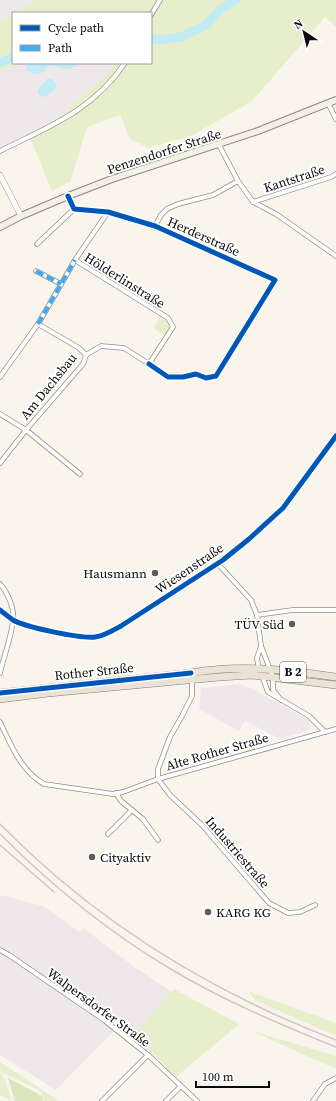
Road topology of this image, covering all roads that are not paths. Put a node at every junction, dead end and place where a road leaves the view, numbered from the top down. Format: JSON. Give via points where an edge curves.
{"nodes":[{"id":1,"x":160,"y":0,"type":"edge"},
{"id":2,"x":152,"y":13,"type":"edge"},
{"id":3,"x":124,"y":64,"type":"edge"},
{"id":4,"x":336,"y":100,"type":"edge"},
{"id":5,"x":328,"y":103,"type":"junction"},
{"id":6,"x":336,"y":119,"type":"edge"},
{"id":7,"x":219,"y":145,"type":"junction"},
{"id":8,"x":0,"y":151,"type":"edge"},
{"id":9,"x":336,"y":174,"type":"edge"},
{"id":10,"x":0,"y":175,"type":"edge"},
{"id":11,"x":238,"y":181,"type":"junction"},
{"id":12,"x":68,"y":196,"type":"junction"},
{"id":13,"x":253,"y":202,"type":"junction"},
{"id":14,"x":74,"y":209,"type":"junction"},
{"id":15,"x":108,"y":212,"type":"junction"},
{"id":16,"x":22,"y":216,"type":"junction"},
{"id":17,"x":155,"y":226,"type":"junction"},
{"id":18,"x":0,"y":227,"type":"edge"},
{"id":19,"x":37,"y":244,"type":"dead end"},
{"id":20,"x":336,"y":256,"type":"edge"},
{"id":21,"x":75,"y":260,"type":"junction"},
{"id":22,"x":36,"y":271,"type":"dead end"},
{"id":23,"x":61,"y":284,"type":"junction"},
{"id":24,"x":38,"y":324,"type":"junction"},
{"id":25,"x":86,"y":355,"type":"junction"},
{"id":26,"x":149,"y":364,"type":"junction"},
{"id":27,"x":0,"y":377,"type":"edge"},
{"id":28,"x":0,"y":414,"type":"edge"},
{"id":29,"x":26,"y":430,"type":"junction"},
{"id":30,"x":336,"y":436,"type":"edge"},
{"id":31,"x":0,"y":463,"type":"edge"},
{"id":32,"x":80,"y":474,"type":"dead end"},
{"id":33,"x":218,"y":564,"type":"junction"},
{"id":34,"x":0,"y":584,"type":"edge"},
{"id":35,"x":0,"y":610,"type":"edge"},
{"id":36,"x":336,"y":610,"type":"edge"},
{"id":37,"x":258,"y":614,"type":"junction"},
{"id":38,"x":13,"y":620,"type":"junction"},
{"id":39,"x":261,"y":646,"type":"junction"},
{"id":40,"x":258,"y":668,"type":"junction"},
{"id":41,"x":269,"y":670,"type":"junction"},
{"id":42,"x":0,"y":673,"type":"edge"},
{"id":43,"x":192,"y":676,"type":"junction"},
{"id":44,"x":262,"y":677,"type":"junction"},
{"id":45,"x":273,"y":677,"type":"junction"},
{"id":46,"x":336,"y":677,"type":"edge"},
{"id":47,"x":336,"y":684,"type":"edge"},
{"id":48,"x":0,"y":693,"type":"edge"},
{"id":49,"x":0,"y":699,"type":"edge"},
{"id":50,"x":281,"y":700,"type":"junction"},
{"id":51,"x":0,"y":722,"type":"edge"},
{"id":52,"x":336,"y":729,"type":"edge"},
{"id":53,"x":325,"y":732,"type":"junction"},
{"id":54,"x":158,"y":779,"type":"junction"},
{"id":55,"x":116,"y":793,"type":"junction"},
{"id":56,"x":132,"y":810,"type":"junction"},
{"id":57,"x":108,"y":834,"type":"dead end"},
{"id":58,"x":158,"y":840,"type":"dead end"},
{"id":59,"x":315,"y":904,"type":"dead end"},
{"id":60,"x":0,"y":950,"type":"edge"},
{"id":61,"x":148,"y":1055,"type":"junction"},
{"id":62,"x":336,"y":1078,"type":"edge"},
{"id":63,"x":180,"y":1087,"type":"junction"},
{"id":64,"x":102,"y":1101,"type":"edge"},
{"id":65,"x":166,"y":1101,"type":"edge"},
{"id":66,"x":197,"y":1101,"type":"edge"},
{"id":67,"x":313,"y":1101,"type":"edge"}],
"edges":[{"from":1,"to":2,"type":"street"},
{"from":3,"to":8,"type":"street","via":[[100,93],[71,115]]},
{"from":4,"to":5,"type":"main road","name":"Penzendorfer Straße"},
{"from":5,"to":6,"type":"street"},
{"from":5,"to":7,"type":"main road","name":"Penzendorfer Straße"},
{"from":7,"to":11,"type":"street","name":"Kantstraße"},
{"from":7,"to":12,"type":"main road","name":"Penzendorfer Straße","via":[[143,168]]},
{"from":9,"to":13,"type":"street","name":"Kantstraße"},
{"from":10,"to":16,"type":"street"},
{"from":11,"to":13,"type":"street","name":"Kantstraße"},
{"from":11,"to":17,"type":"street","via":[[213,195],[167,209]]},
{"from":12,"to":14,"type":"street"},
{"from":12,"to":16,"type":"main road","name":"Penzendorfer Straße"},
{"from":13,"to":20,"type":"street","via":[[276,214]]},
{"from":14,"to":15,"type":"street","name":"Herderstraße"},
{"from":14,"to":19,"type":"street"},
{"from":15,"to":17,"type":"street","name":"Herderstraße"},
{"from":15,"to":21,"type":"street","name":"Hölderlinstraße"},
{"from":16,"to":18,"type":"main road","name":"Penzendorfer Straße"},
{"from":17,"to":26,"type":"street","name":"Herderstraße","via":[[275,280],[216,376],[168,376]]},
{"from":21,"to":23,"type":"street"},
{"from":21,"to":26,"type":"street","name":"Hölderlinstraße","via":[[168,318],[173,327]]},
{"from":22,"to":23,"type":"street"},
{"from":23,"to":24,"type":"street"},
{"from":24,"to":25,"type":"street","via":[[79,348]]},
{"from":24,"to":27,"type":"street"},
{"from":25,"to":26,"type":"street","via":[[101,346],[124,348]]},
{"from":25,"to":29,"type":"street","name":"Am Dachsbau","via":[[83,364]]},
{"from":28,"to":29,"type":"street"},
{"from":29,"to":31,"type":"street","name":"Am Dachsbau"},
{"from":29,"to":32,"type":"street"},
{"from":30,"to":33,"type":"street","name":"Wiesenstraße","via":[[283,508]]},
{"from":33,"to":37,"type":"street","via":[[251,600]]},
{"from":33,"to":38,"type":"street","name":"Wiesenstraße","via":[[106,634],[79,637]]},
{"from":34,"to":38,"type":"street","via":[[6,591]]},
{"from":35,"to":38,"type":"street","name":"Wiesenstraße"},
{"from":36,"to":37,"type":"street","via":[[308,609]]},
{"from":37,"to":39,"type":"street"},
{"from":38,"to":42,"type":"street"},
{"from":39,"to":40,"type":"street","via":[[257,658]]},
{"from":39,"to":41,"type":"street"},
{"from":40,"to":41,"type":"main road","name":"Rother Straße","number":"B 2"},
{"from":40,"to":43,"type":"main road","name":"Rother Straße","number":"B 2","via":[[208,669]]},
{"from":40,"to":44,"type":"street"},
{"from":41,"to":45,"type":"street"},
{"from":41,"to":46,"type":"main road","name":"Rother Straße","number":"B 2"},
{"from":43,"to":44,"type":"main road","name":"Rother Straße","number":"B 2"},
{"from":43,"to":48,"type":"main road","name":"Rother Straße","number":"B 2"},
{"from":43,"to":49,"type":"main road","name":"Rother Straße","number":"B 2"},
{"from":43,"to":54,"type":"street","via":[[192,696],[170,737],[158,769]]},
{"from":44,"to":45,"type":"main road","name":"Rother Straße","number":"B 2"},
{"from":44,"to":50,"type":"street","via":[[268,692]]},
{"from":45,"to":47,"type":"main road","name":"Rother Straße","number":"B 2"},
{"from":45,"to":50,"type":"street","via":[[273,690]]},
{"from":50,"to":53,"type":"street","via":[[309,716]]},
{"from":51,"to":55,"type":"street","name":"Alte Rother Straße","via":[[24,767],[44,784]]},
{"from":52,"to":53,"type":"street","name":"Alte Rother Straße"},
{"from":53,"to":54,"type":"street","name":"Alte Rother Straße"},
{"from":54,"to":55,"type":"street","name":"Alte Rother Straße"},
{"from":54,"to":59,"type":"street","name":"Industriestraße","via":[[170,795],[202,825],[269,903],[288,913],[300,912]]},
{"from":55,"to":56,"type":"street"},
{"from":56,"to":57,"type":"street"},
{"from":56,"to":58,"type":"street"},
{"from":60,"to":61,"type":"street","name":"Walpersdorfer Straße","via":[[104,1020]]},
{"from":61,"to":63,"type":"street","name":"Walpersdorfer Straße"},
{"from":61,"to":64,"type":"street"},
{"from":62,"to":67,"type":"street","via":[[325,1084]]},
{"from":63,"to":65,"type":"street"},
{"from":63,"to":66,"type":"street","name":"Walpersdorfer Straße"}]}
